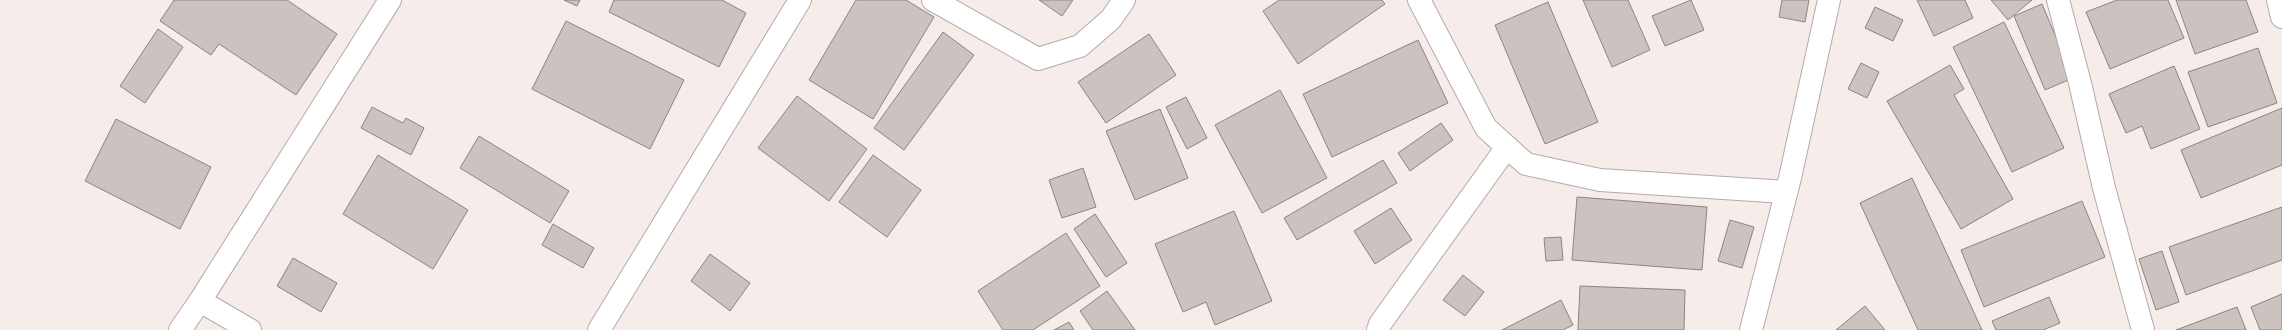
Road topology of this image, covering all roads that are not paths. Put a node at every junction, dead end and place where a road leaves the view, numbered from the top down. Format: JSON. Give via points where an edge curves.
{"nodes":[{"id":1,"x":390,"y":0,"type":"edge"},
{"id":2,"x":800,"y":0,"type":"edge"},
{"id":3,"x":933,"y":0,"type":"edge"},
{"id":4,"x":1124,"y":0,"type":"edge"},
{"id":5,"x":1419,"y":0,"type":"edge"},
{"id":6,"x":1829,"y":0,"type":"edge"},
{"id":7,"x":2058,"y":0,"type":"edge"},
{"id":8,"x":2278,"y":0,"type":"edge"},
{"id":9,"x":2282,"y":17,"type":"edge"},
{"id":10,"x":1507,"y":147,"type":"junction"},
{"id":11,"x":1786,"y":192,"type":"junction"},
{"id":12,"x":200,"y":301,"type":"junction"},
{"id":13,"x":180,"y":330,"type":"edge"},
{"id":14,"x":250,"y":330,"type":"edge"},
{"id":15,"x":599,"y":330,"type":"edge"},
{"id":16,"x":1378,"y":330,"type":"edge"},
{"id":17,"x":1751,"y":330,"type":"edge"},
{"id":18,"x":2143,"y":330,"type":"edge"}],
"edges":[{"from":1,"to":12,"type":"street"},
{"from":2,"to":15,"type":"street"},
{"from":3,"to":4,"type":"street","via":[[1038,58],[1080,46],[1111,19]]},
{"from":5,"to":10,"type":"street","via":[[1486,128]]},
{"from":6,"to":11,"type":"street"},
{"from":7,"to":18,"type":"street","via":[[2104,188]]},
{"from":8,"to":9,"type":"street"},
{"from":10,"to":11,"type":"street","via":[[1526,164],[1600,180]]},
{"from":10,"to":16,"type":"street"},
{"from":11,"to":17,"type":"street"},
{"from":12,"to":13,"type":"street"},
{"from":12,"to":14,"type":"street"}]}
